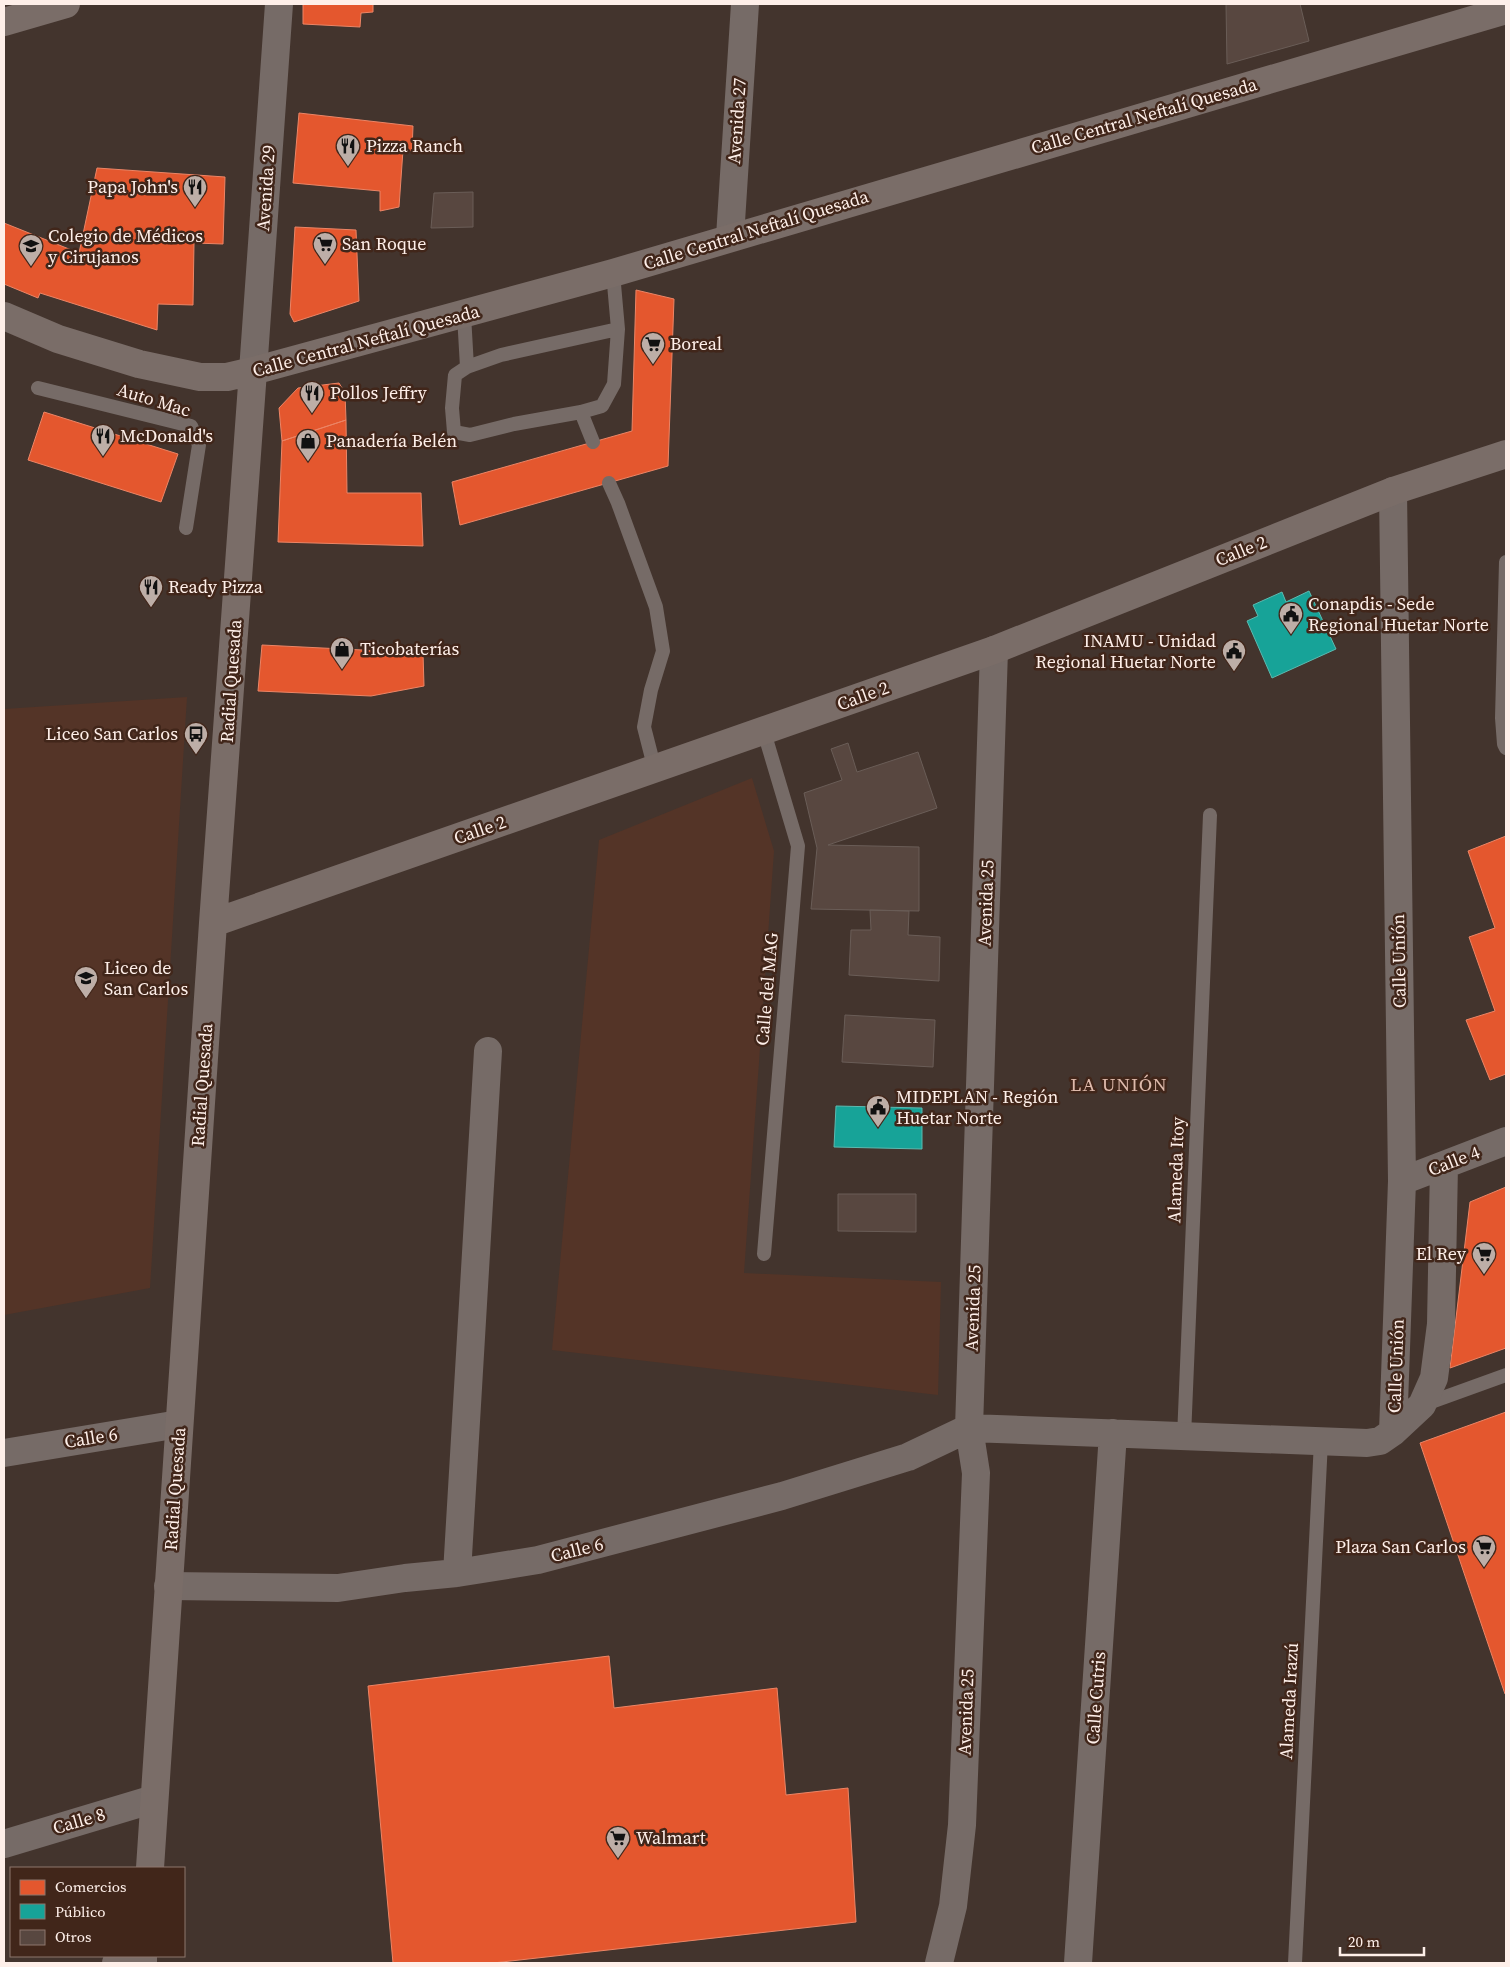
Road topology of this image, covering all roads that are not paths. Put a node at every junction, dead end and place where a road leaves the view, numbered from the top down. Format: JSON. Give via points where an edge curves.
{"nodes":[{"id":1,"x":66,"y":4,"type":"edge"},
{"id":2,"x":279,"y":4,"type":"edge"},
{"id":3,"x":744,"y":4,"type":"edge"},
{"id":4,"x":1506,"y":10,"type":"edge"},
{"id":5,"x":4,"y":22,"type":"edge"},
{"id":6,"x":730,"y":238,"type":"junction"},
{"id":7,"x":613,"y":273,"type":"junction"},
{"id":8,"x":464,"y":315,"type":"junction"},
{"id":9,"x":4,"y":316,"type":"edge"},
{"id":10,"x":618,"y":329,"type":"junction"},
{"id":11,"x":467,"y":367,"type":"junction"},
{"id":12,"x":253,"y":372,"type":"junction"},
{"id":13,"x":38,"y":388,"type":"dead end"},
{"id":14,"x":581,"y":412,"type":"junction"},
{"id":15,"x":593,"y":442,"type":"dead end"},
{"id":16,"x":1506,"y":454,"type":"edge"},
{"id":17,"x":609,"y":483,"type":"dead end"},
{"id":18,"x":1393,"y":491,"type":"junction"},
{"id":19,"x":186,"y":528,"type":"dead end"},
{"id":20,"x":1506,"y":562,"type":"edge"},
{"id":21,"x":994,"y":650,"type":"junction"},
{"id":22,"x":764,"y":732,"type":"junction"},
{"id":23,"x":1506,"y":748,"type":"edge"},
{"id":24,"x":655,"y":770,"type":"junction"},
{"id":25,"x":1210,"y":815,"type":"dead end"},
{"id":26,"x":213,"y":923,"type":"junction"},
{"id":27,"x":488,"y":1052,"type":"dead end"},
{"id":28,"x":1506,"y":1141,"type":"edge"},
{"id":29,"x":1444,"y":1165,"type":"junction"},
{"id":30,"x":1402,"y":1181,"type":"junction"},
{"id":31,"x":764,"y":1254,"type":"dead end"},
{"id":32,"x":1506,"y":1375,"type":"edge"},
{"id":33,"x":1422,"y":1405,"type":"junction"},
{"id":34,"x":179,"y":1424,"type":"junction"},
{"id":35,"x":969,"y":1428,"type":"junction"},
{"id":36,"x":1394,"y":1432,"type":"junction"},
{"id":37,"x":1113,"y":1433,"type":"junction"},
{"id":38,"x":1184,"y":1437,"type":"junction"},
{"id":39,"x":1320,"y":1441,"type":"junction"},
{"id":40,"x":4,"y":1452,"type":"edge"},
{"id":41,"x":457,"y":1573,"type":"junction"},
{"id":42,"x":168,"y":1586,"type":"junction"},
{"id":43,"x":154,"y":1799,"type":"junction"},
{"id":44,"x":4,"y":1844,"type":"edge"},
{"id":45,"x":150,"y":1865,"type":"edge"},
{"id":46,"x":939,"y":1963,"type":"edge"},
{"id":47,"x":1078,"y":1963,"type":"edge"},
{"id":48,"x":1295,"y":1963,"type":"edge"}],
"edges":[{"from":1,"to":5,"type":"main road"},
{"from":2,"to":12,"type":"street","name":"Avenida 29"},
{"from":3,"to":6,"type":"street","name":"Avenida 27"},
{"from":4,"to":6,"type":"main road","name":"Calle Central Neftalí Quesada"},
{"from":6,"to":7,"type":"main road","name":"Calle Central Neftalí Quesada"},
{"from":7,"to":8,"type":"main road","name":"Calle Central Neftalí Quesada"},
{"from":7,"to":10,"type":"lane"},
{"from":8,"to":11,"type":"lane"},
{"from":8,"to":12,"type":"main road","name":"Calle Central Neftalí Quesada"},
{"from":9,"to":12,"type":"main road","name":"Calle Central Neftalí Quesada","via":[[58,338],[139,364],[200,377],[227,377]]},
{"from":10,"to":11,"type":"lane"},
{"from":10,"to":14,"type":"lane","via":[[614,384],[602,406]]},
{"from":11,"to":14,"type":"lane","via":[[455,375],[454,432],[470,435]]},
{"from":12,"to":26,"type":"main road","name":"Radial Quesada"},
{"from":13,"to":19,"type":"lane","name":"Auto Mac","via":[[190,426],[199,445]]},
{"from":14,"to":15,"type":"lane"},
{"from":16,"to":18,"type":"main road","name":"Calle 2"},
{"from":17,"to":24,"type":"lane","via":[[656,608],[663,651],[644,727]]},
{"from":18,"to":21,"type":"main road","name":"Calle 2"},
{"from":18,"to":30,"type":"street","name":"Calle Unión"},
{"from":20,"to":23,"type":"lane","via":[[1502,718]]},
{"from":21,"to":22,"type":"main road","name":"Calle 2"},
{"from":21,"to":35,"type":"street","name":"Avenida 25"},
{"from":22,"to":24,"type":"main road","name":"Calle 2"},
{"from":22,"to":31,"type":"lane","name":"Calle del MAG","via":[[798,846]]},
{"from":24,"to":26,"type":"main road","name":"Calle 2"},
{"from":25,"to":38,"type":"lane","name":"Alameda Itoy"},
{"from":26,"to":34,"type":"main road","name":"Radial Quesada"},
{"from":27,"to":41,"type":"street"},
{"from":28,"to":29,"type":"street","name":"Calle 4"},
{"from":29,"to":30,"type":"street","name":"Calle 4"},
{"from":29,"to":33,"type":"street","name":"Calle Unión","via":[[1441,1324],[1434,1378]]},
{"from":30,"to":36,"type":"street","name":"Calle Unión"},
{"from":32,"to":33,"type":"lane"},
{"from":33,"to":36,"type":"street","name":"Calle Unión"},
{"from":34,"to":40,"type":"street","name":"Calle 6"},
{"from":34,"to":42,"type":"main road","name":"Radial Quesada"},
{"from":35,"to":37,"type":"street","name":"Calle Unión"},
{"from":35,"to":41,"type":"street","name":"Calle 6","via":[[908,1457],[782,1496],[538,1560]]},
{"from":35,"to":46,"type":"street","name":"Avenida 25","via":[[976,1473],[962,1825],[953,1906]]},
{"from":36,"to":39,"type":"street","name":"Calle Unión","via":[[1380,1441],[1367,1443]]},
{"from":37,"to":38,"type":"street","name":"Calle Unión"},
{"from":37,"to":47,"type":"street","name":"Calle Cutris"},
{"from":38,"to":39,"type":"street","name":"Calle Unión"},
{"from":39,"to":48,"type":"lane","name":"Alameda Irazú"},
{"from":41,"to":42,"type":"street","name":"Calle 6","via":[[338,1588]]},
{"from":42,"to":43,"type":"main road","name":"Radial Quesada"},
{"from":43,"to":44,"type":"street","name":"Calle 8"},
{"from":43,"to":45,"type":"main road"}]}
